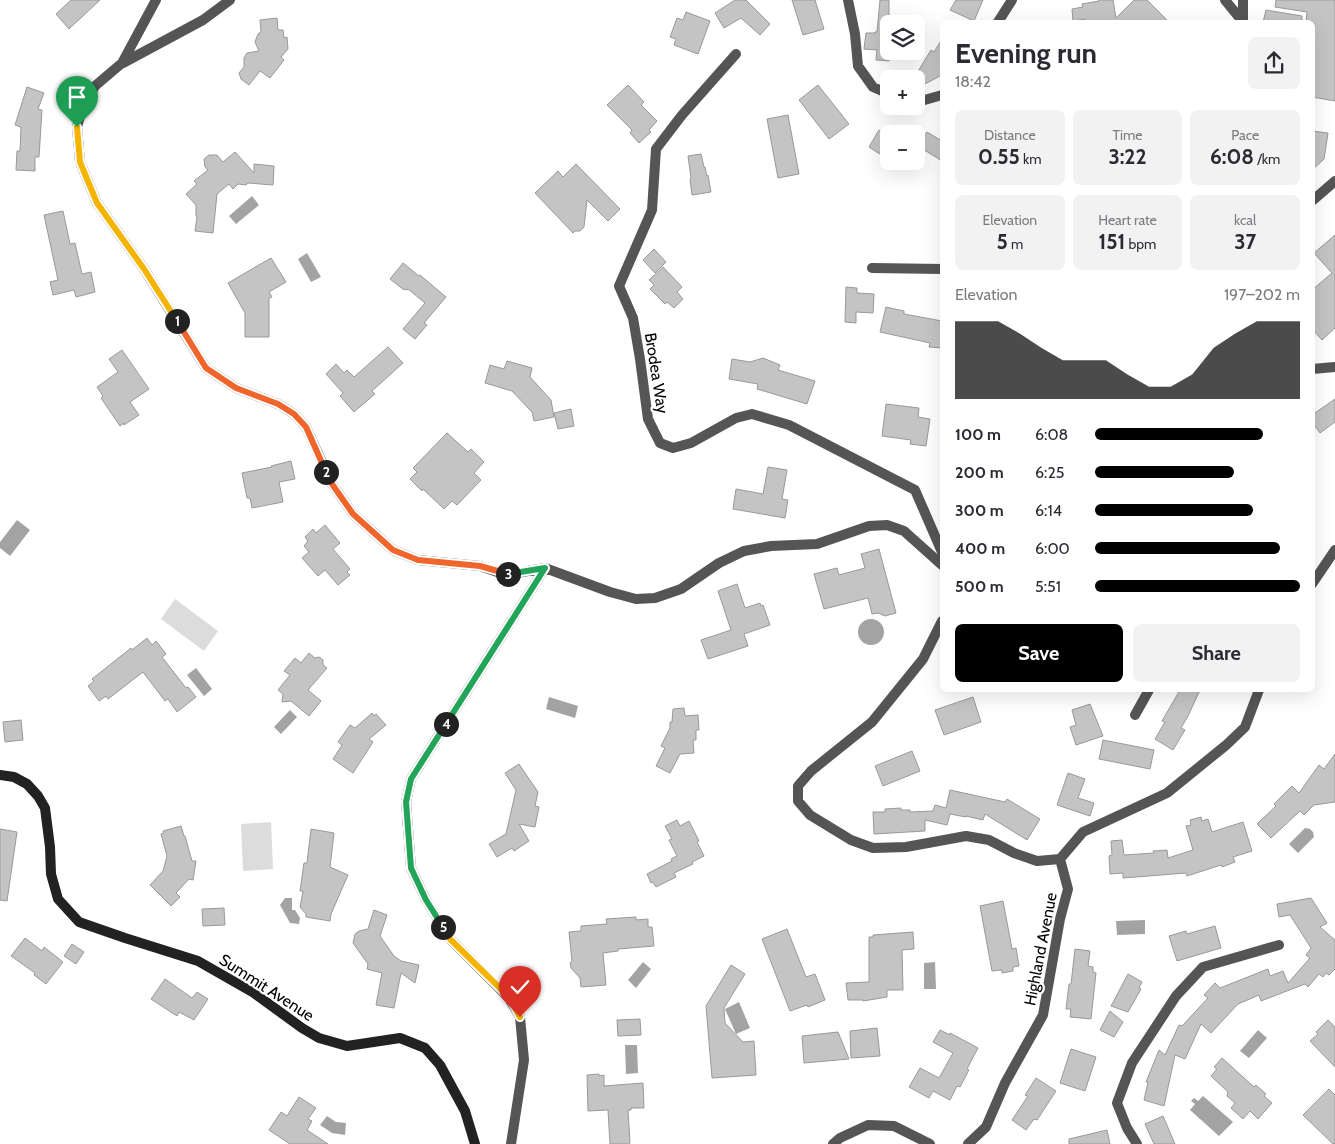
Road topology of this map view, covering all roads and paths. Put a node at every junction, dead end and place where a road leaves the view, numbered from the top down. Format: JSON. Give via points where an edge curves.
{"nodes":[{"id":1,"x":156,"y":0,"type":"edge"},
{"id":2,"x":230,"y":0,"type":"edge"},
{"id":3,"x":848,"y":0,"type":"edge"},
{"id":4,"x":1012,"y":0,"type":"edge"},
{"id":5,"x":1225,"y":0,"type":"edge"},
{"id":6,"x":1243,"y":0,"type":"edge"},
{"id":7,"x":999,"y":20,"type":"edge"},
{"id":8,"x":1241,"y":20,"type":"edge"},
{"id":9,"x":1243,"y":20,"type":"edge"},
{"id":10,"x":736,"y":54,"type":"dead end"},
{"id":11,"x":122,"y":63,"type":"junction"},
{"id":12,"x":880,"y":90,"type":"edge"},
{"id":13,"x":940,"y":96,"type":"edge"},
{"id":14,"x":925,"y":100,"type":"edge"},
{"id":15,"x":1335,"y":181,"type":"edge"},
{"id":16,"x":1315,"y":198,"type":"edge"},
{"id":17,"x":872,"y":268,"type":"dead end"},
{"id":18,"x":940,"y":269,"type":"edge"},
{"id":19,"x":1335,"y":367,"type":"edge"},
{"id":20,"x":1315,"y":369,"type":"edge"},
{"id":21,"x":940,"y":547,"type":"edge"},
{"id":22,"x":1335,"y":550,"type":"edge"},
{"id":23,"x":940,"y":562,"type":"edge"},
{"id":24,"x":545,"y":568,"type":"junction"},
{"id":25,"x":1315,"y":580,"type":"edge"},
{"id":26,"x":940,"y":625,"type":"edge"},
{"id":27,"x":1148,"y":692,"type":"edge"},
{"id":28,"x":1258,"y":692,"type":"edge"},
{"id":29,"x":1135,"y":714,"type":"dead end"},
{"id":30,"x":0,"y":775,"type":"edge"},
{"id":31,"x":1060,"y":859,"type":"junction"},
{"id":32,"x":1279,"y":945,"type":"dead end"},
{"id":33,"x":475,"y":1144,"type":"edge"},
{"id":34,"x":511,"y":1144,"type":"edge"},
{"id":35,"x":833,"y":1144,"type":"edge"},
{"id":36,"x":930,"y":1144,"type":"edge"},
{"id":37,"x":968,"y":1144,"type":"edge"},
{"id":38,"x":1137,"y":1144,"type":"edge"}],
"edges":[{"from":1,"to":11,"type":"street"},
{"from":2,"to":11,"type":"street","via":[[204,20]]},
{"from":3,"to":12,"type":"street","via":[[858,66],[873,87]]},
{"from":4,"to":7,"type":"street"},
{"from":5,"to":8,"type":"street"},
{"from":6,"to":9,"type":"street"},
{"from":10,"to":21,"type":"street","name":"Brodea Way","via":[[656,149],[652,210],[619,286],[632,318],[648,419],[660,443],[673,448],[692,443],[736,418],[752,414],[789,424],[915,490]]},
{"from":11,"to":24,"type":"street","via":[[95,86],[82,109],[77,127],[80,162],[97,203],[144,269],[206,368],[236,388],[278,404],[294,414],[306,427],[332,484],[353,514],[393,550],[418,560],[480,566],[506,575]]},
{"from":13,"to":14,"type":"street"},
{"from":15,"to":16,"type":"street"},
{"from":17,"to":18,"type":"street"},
{"from":19,"to":20,"type":"street"},
{"from":22,"to":25,"type":"street"},
{"from":23,"to":24,"type":"street","via":[[904,531],[887,525],[869,526],[817,544],[744,551],[719,563],[681,589],[655,598],[636,599],[610,592]]},
{"from":24,"to":34,"type":"street","via":[[411,779],[406,802],[411,868],[426,900],[450,939],[510,998],[520,1017],[524,1060]]},
{"from":26,"to":31,"type":"street","via":[[923,659],[872,722],[811,771],[798,786],[798,801],[810,815],[851,840],[874,848],[906,847],[966,836],[989,840],[1037,861]]},
{"from":27,"to":29,"type":"street"},
{"from":28,"to":31,"type":"street","via":[[1245,727],[1225,746],[1167,793],[1083,832]]},
{"from":30,"to":33,"type":"street","name":"Summit Avenue","via":[[14,777],[27,784],[45,808],[51,874],[58,899],[79,922],[198,961],[254,993],[319,1038],[347,1046],[400,1038],[425,1048],[440,1065],[464,1111]]},
{"from":31,"to":37,"type":"street","name":"Highland Avenue","via":[[1068,889],[1043,1015],[1005,1083],[986,1128]]},
{"from":32,"to":38,"type":"street","via":[[1203,968],[1176,996],[1132,1063],[1117,1103]]},
{"from":35,"to":36,"type":"street","via":[[868,1125],[894,1126]]}]}
